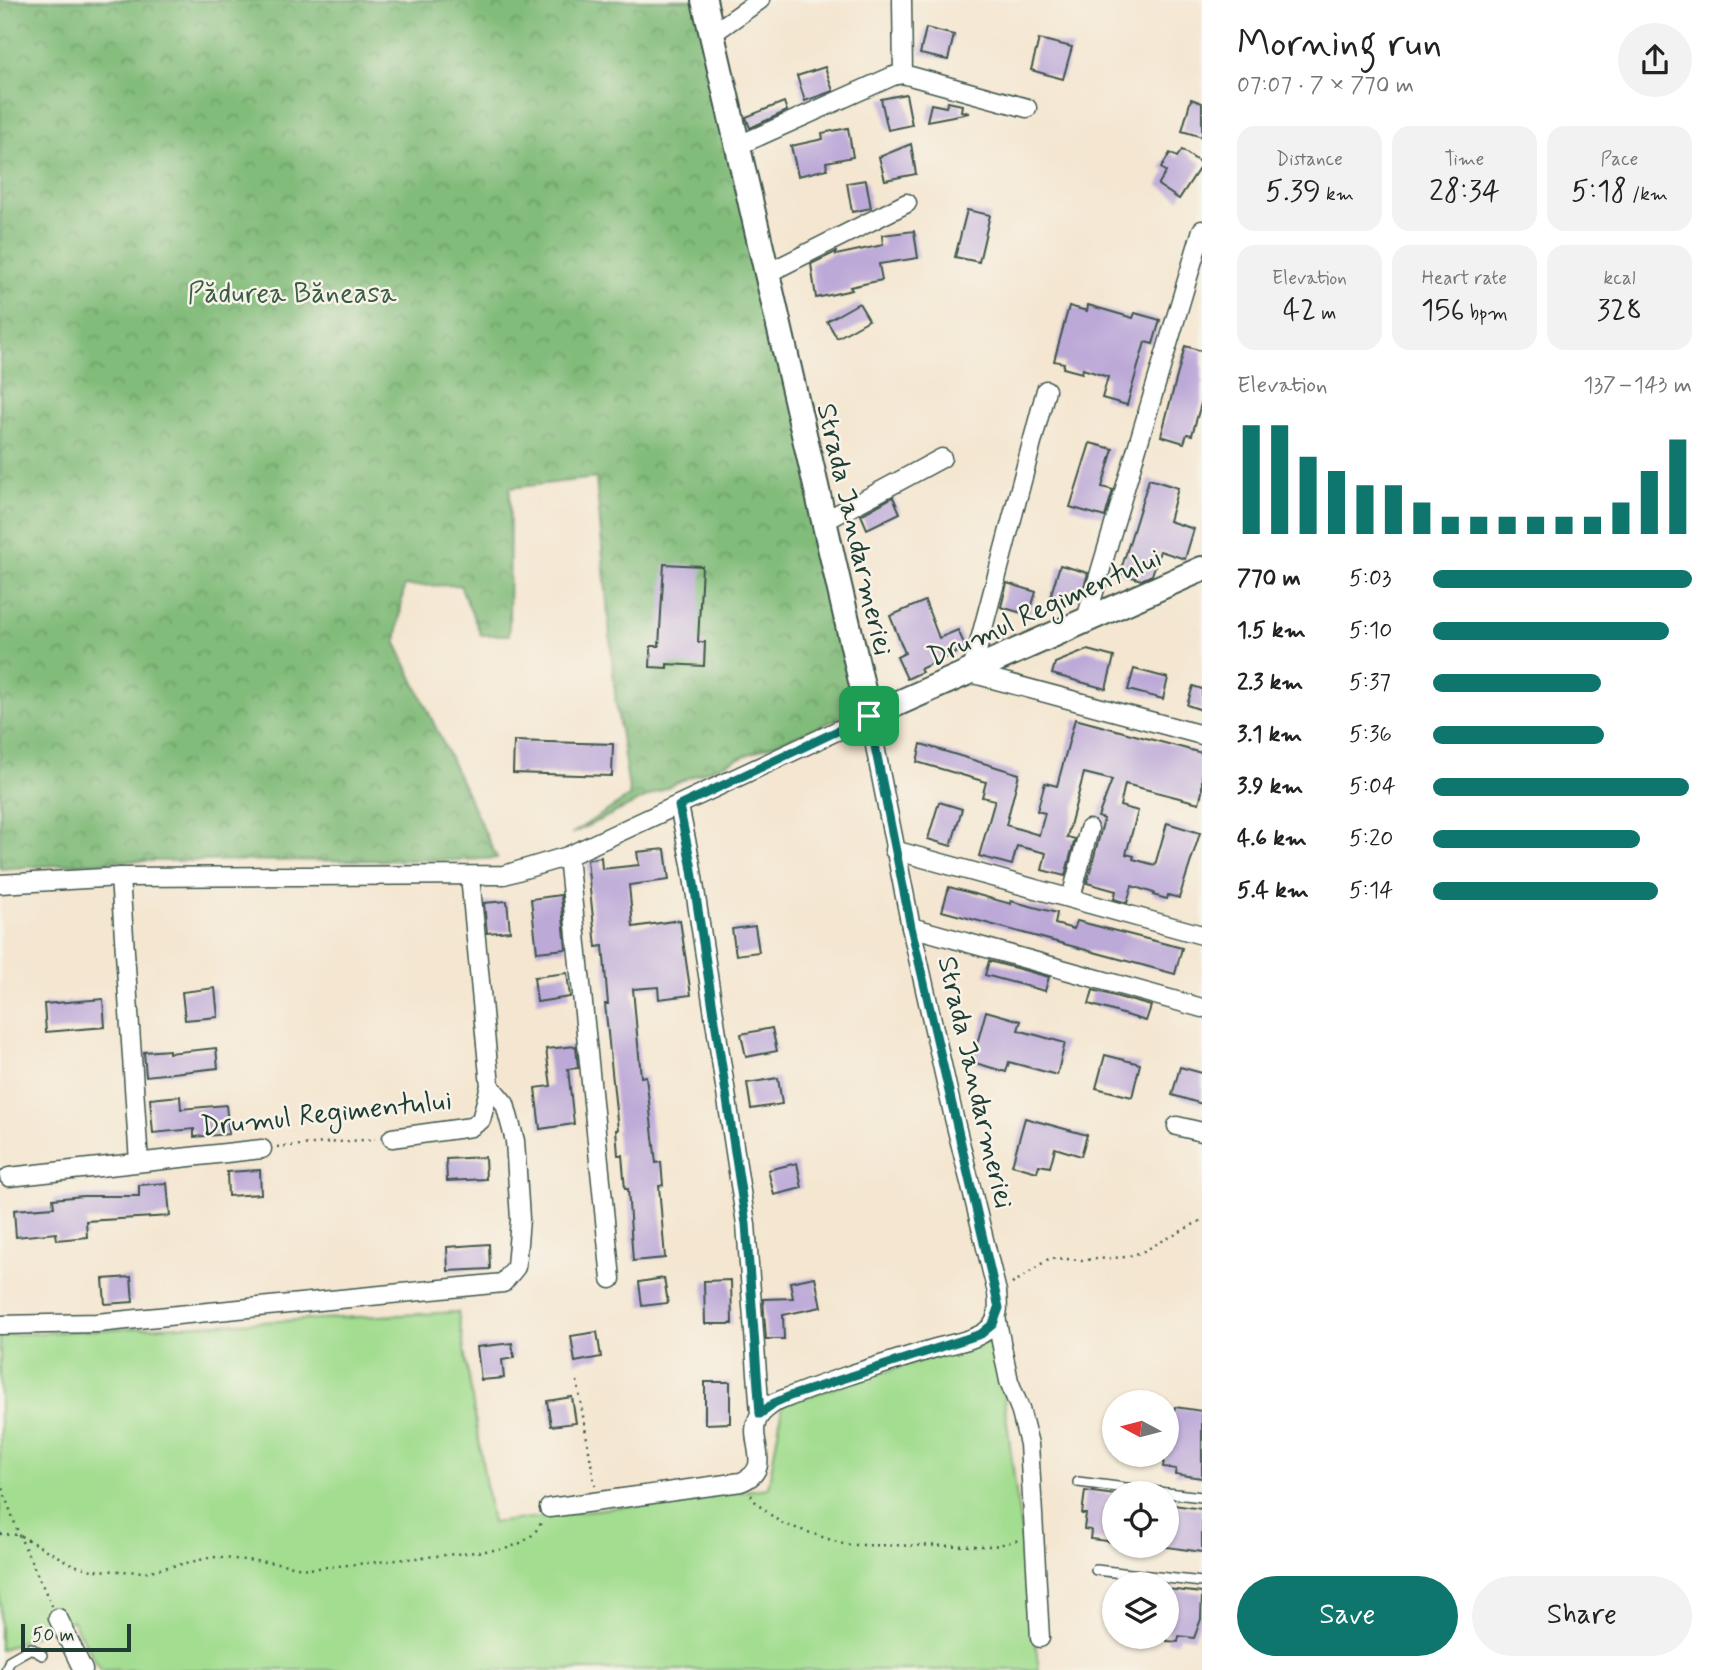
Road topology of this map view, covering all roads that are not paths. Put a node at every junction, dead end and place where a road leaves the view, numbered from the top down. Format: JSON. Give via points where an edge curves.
{"nodes":[{"id":1,"x":705,"y":0,"type":"edge"},
{"id":2,"x":760,"y":0,"type":"edge"},
{"id":3,"x":902,"y":0,"type":"edge"},
{"id":4,"x":712,"y":34,"type":"junction"},
{"id":5,"x":903,"y":74,"type":"junction"},
{"id":6,"x":1027,"y":108,"type":"dead end"},
{"id":7,"x":737,"y":146,"type":"junction"},
{"id":8,"x":907,"y":203,"type":"dead end"},
{"id":9,"x":1202,"y":230,"type":"edge"},
{"id":10,"x":766,"y":274,"type":"junction"},
{"id":11,"x":1046,"y":390,"type":"dead end"},
{"id":12,"x":942,"y":458,"type":"dead end"},
{"id":13,"x":823,"y":522,"type":"junction"},
{"id":14,"x":1202,"y":569,"type":"edge"},
{"id":15,"x":1086,"y":619,"type":"junction"},
{"id":16,"x":969,"y":671,"type":"junction"},
{"id":17,"x":869,"y":716,"type":"junction"},
{"id":18,"x":1202,"y":735,"type":"edge"},
{"id":19,"x":679,"y":806,"type":"junction"},
{"id":20,"x":1089,"y":829,"type":"dead end"},
{"id":21,"x":894,"y":850,"type":"junction"},
{"id":22,"x":568,"y":856,"type":"junction"},
{"id":23,"x":470,"y":876,"type":"junction"},
{"id":24,"x":120,"y":877,"type":"junction"},
{"id":25,"x":0,"y":884,"type":"edge"},
{"id":26,"x":1071,"y":898,"type":"junction"},
{"id":27,"x":911,"y":927,"type":"junction"},
{"id":28,"x":1202,"y":935,"type":"edge"},
{"id":29,"x":1202,"y":1008,"type":"edge"},
{"id":30,"x":490,"y":1086,"type":"junction"},
{"id":31,"x":1177,"y":1126,"type":"dead end"},
{"id":32,"x":1202,"y":1132,"type":"edge"},
{"id":33,"x":392,"y":1138,"type":"road end"},
{"id":34,"x":262,"y":1149,"type":"road end"},
{"id":35,"x":139,"y":1162,"type":"junction"},
{"id":36,"x":9,"y":1177,"type":"dead end"},
{"id":37,"x":611,"y":1279,"type":"dead end"},
{"id":38,"x":996,"y":1317,"type":"junction"},
{"id":39,"x":0,"y":1325,"type":"edge"},
{"id":40,"x":760,"y":1414,"type":"junction"},
{"id":41,"x":1078,"y":1482,"type":"dead end"},
{"id":42,"x":1102,"y":1485,"type":"edge"},
{"id":43,"x":1179,"y":1494,"type":"edge"},
{"id":44,"x":1202,"y":1497,"type":"edge"},
{"id":45,"x":549,"y":1508,"type":"road end"},
{"id":46,"x":1096,"y":1570,"type":"dead end"},
{"id":47,"x":1202,"y":1582,"type":"edge"},
{"id":48,"x":58,"y":1618,"type":"road end"},
{"id":49,"x":1041,"y":1638,"type":"dead end"},
{"id":50,"x":42,"y":1655,"type":"dead end"},
{"id":51,"x":6,"y":1670,"type":"edge"},
{"id":52,"x":83,"y":1670,"type":"edge"}],
"edges":[{"from":1,"to":4,"type":"street","name":"Strada Jandarmeriei"},
{"from":2,"to":4,"type":"street"},
{"from":3,"to":5,"type":"street"},
{"from":4,"to":7,"type":"street","name":"Strada Jandarmeriei"},
{"from":5,"to":6,"type":"street"},
{"from":5,"to":7,"type":"street"},
{"from":7,"to":10,"type":"street","name":"Strada Jandarmeriei"},
{"from":8,"to":10,"type":"street"},
{"from":9,"to":15,"type":"street"},
{"from":10,"to":13,"type":"street","name":"Strada Jandarmeriei"},
{"from":11,"to":16,"type":"street"},
{"from":12,"to":13,"type":"street"},
{"from":13,"to":17,"type":"street","name":"Strada Jandarmeriei"},
{"from":14,"to":15,"type":"street","name":"Drumul Regimentului"},
{"from":15,"to":16,"type":"street","name":"Drumul Regimentului"},
{"from":16,"to":17,"type":"street","name":"Drumul Regimentului"},
{"from":16,"to":18,"type":"street"},
{"from":17,"to":19,"type":"street","name":"Drumul Regimentului"},
{"from":17,"to":21,"type":"street","name":"Strada Jandarmeriei"},
{"from":19,"to":22,"type":"street","name":"Drumul Regimentului"},
{"from":19,"to":40,"type":"street","via":[[746,1224]]},
{"from":20,"to":26,"type":"street"},
{"from":21,"to":26,"type":"street"},
{"from":21,"to":27,"type":"street","name":"Strada Jandarmeriei"},
{"from":22,"to":23,"type":"street","name":"Drumul Regimentului","via":[[504,875]]},
{"from":22,"to":37,"type":"street"},
{"from":23,"to":24,"type":"street","name":"Drumul Regimentului"},
{"from":23,"to":30,"type":"street","name":"Drumul Regimentului"},
{"from":24,"to":25,"type":"street","name":"Drumul Regimentului"},
{"from":24,"to":35,"type":"street"},
{"from":26,"to":28,"type":"street"},
{"from":27,"to":29,"type":"street"},
{"from":27,"to":38,"type":"street","name":"Strada Jandarmeriei","via":[[997,1292]]},
{"from":30,"to":33,"type":"street","name":"Drumul Regimentului","via":[[481,1120],[471,1127]]},
{"from":30,"to":39,"type":"street","via":[[505,1104],[515,1141],[520,1219],[516,1267],[503,1283],[97,1323]]},
{"from":31,"to":32,"type":"street"},
{"from":34,"to":35,"type":"street","name":"Drumul Regimentului"},
{"from":35,"to":36,"type":"street","name":"Drumul Regimentului"},
{"from":38,"to":40,"type":"street","via":[[981,1334],[790,1396]]},
{"from":38,"to":49,"type":"street","name":"Strada Jandarmeriei","via":[[1009,1381],[1029,1444]]},
{"from":40,"to":45,"type":"street","via":[[754,1477]]},
{"from":41,"to":42,"type":"lane"},
{"from":43,"to":44,"type":"lane"},
{"from":46,"to":47,"type":"lane"},
{"from":48,"to":52,"type":"street"},
{"from":50,"to":51,"type":"lane","via":[[31,1648],[10,1660]]}]}
